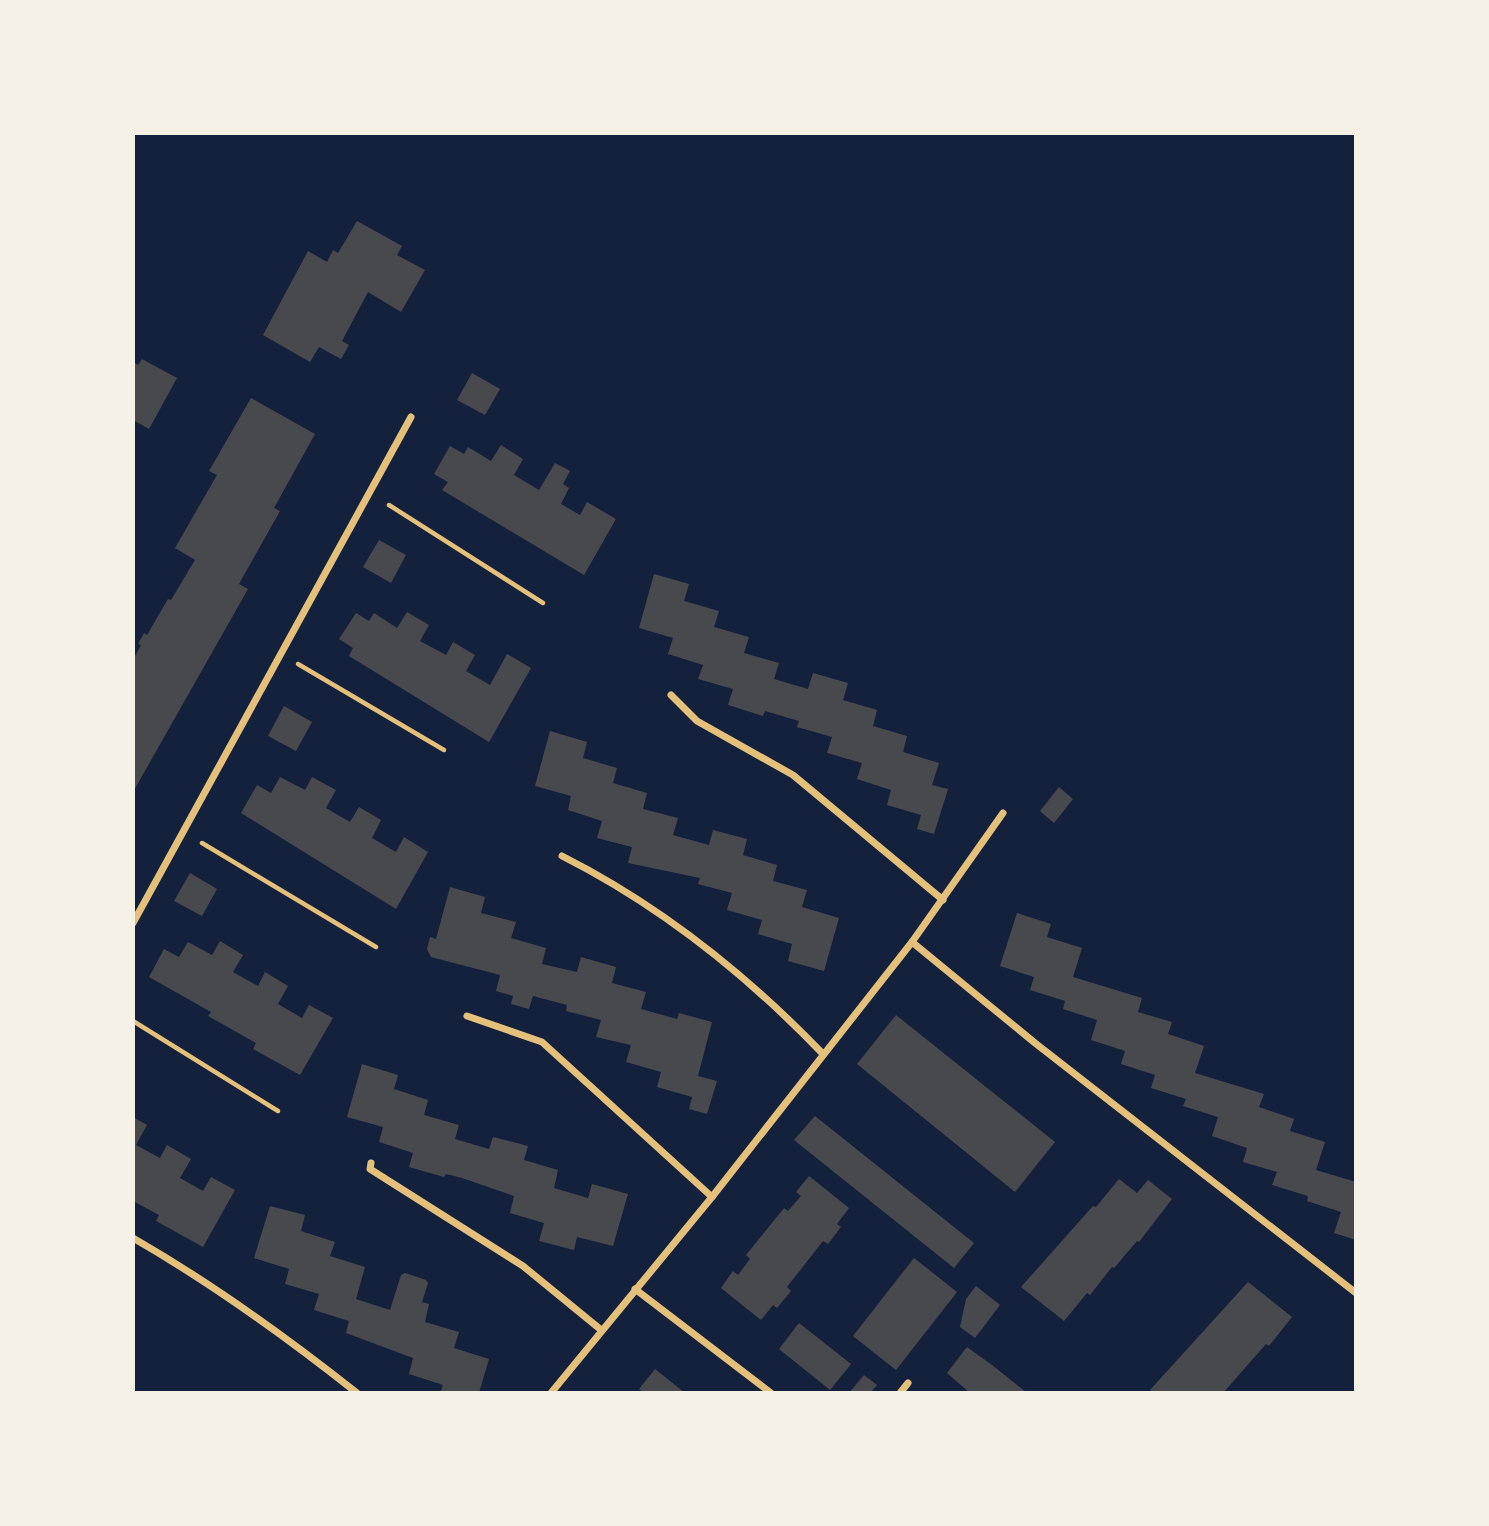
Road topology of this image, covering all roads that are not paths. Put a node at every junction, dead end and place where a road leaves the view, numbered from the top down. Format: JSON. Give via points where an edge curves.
{"nodes":[{"id":1,"x":411,"y":417,"type":"dead end"},
{"id":2,"x":671,"y":695,"type":"dead end"},
{"id":3,"x":1003,"y":813,"type":"dead end"},
{"id":4,"x":562,"y":856,"type":"dead end"},
{"id":5,"x":943,"y":900,"type":"junction"},
{"id":6,"x":133,"y":923,"type":"edge"},
{"id":7,"x":912,"y":942,"type":"junction"},
{"id":8,"x":467,"y":1016,"type":"dead end"},
{"id":9,"x":823,"y":1054,"type":"junction"},
{"id":10,"x":371,"y":1163,"type":"dead end"},
{"id":11,"x":712,"y":1197,"type":"junction"},
{"id":12,"x":133,"y":1238,"type":"edge"},
{"id":13,"x":635,"y":1289,"type":"junction"},
{"id":14,"x":1356,"y":1293,"type":"edge"},
{"id":15,"x":600,"y":1329,"type":"junction"},
{"id":16,"x":908,"y":1383,"type":"dead end"},
{"id":17,"x":357,"y":1393,"type":"edge"},
{"id":18,"x":551,"y":1393,"type":"edge"},
{"id":19,"x":771,"y":1393,"type":"edge"},
{"id":20,"x":900,"y":1393,"type":"edge"}],
"edges":[{"from":1,"to":6,"type":"street"},
{"from":2,"to":5,"type":"street","via":[[697,721],[793,775]]},
{"from":3,"to":5,"type":"street"},
{"from":4,"to":9,"type":"street","via":[[637,900],[709,951],[770,999]]},
{"from":5,"to":7,"type":"street"},
{"from":7,"to":9,"type":"street"},
{"from":7,"to":14,"type":"street"},
{"from":8,"to":11,"type":"street","via":[[542,1042]]},
{"from":9,"to":11,"type":"street"},
{"from":10,"to":15,"type":"street","via":[[370,1170],[523,1266]]},
{"from":11,"to":13,"type":"street"},
{"from":12,"to":17,"type":"street","via":[[260,1318]]},
{"from":13,"to":15,"type":"street"},
{"from":13,"to":19,"type":"street"},
{"from":15,"to":18,"type":"street"},
{"from":16,"to":20,"type":"street"}]}
